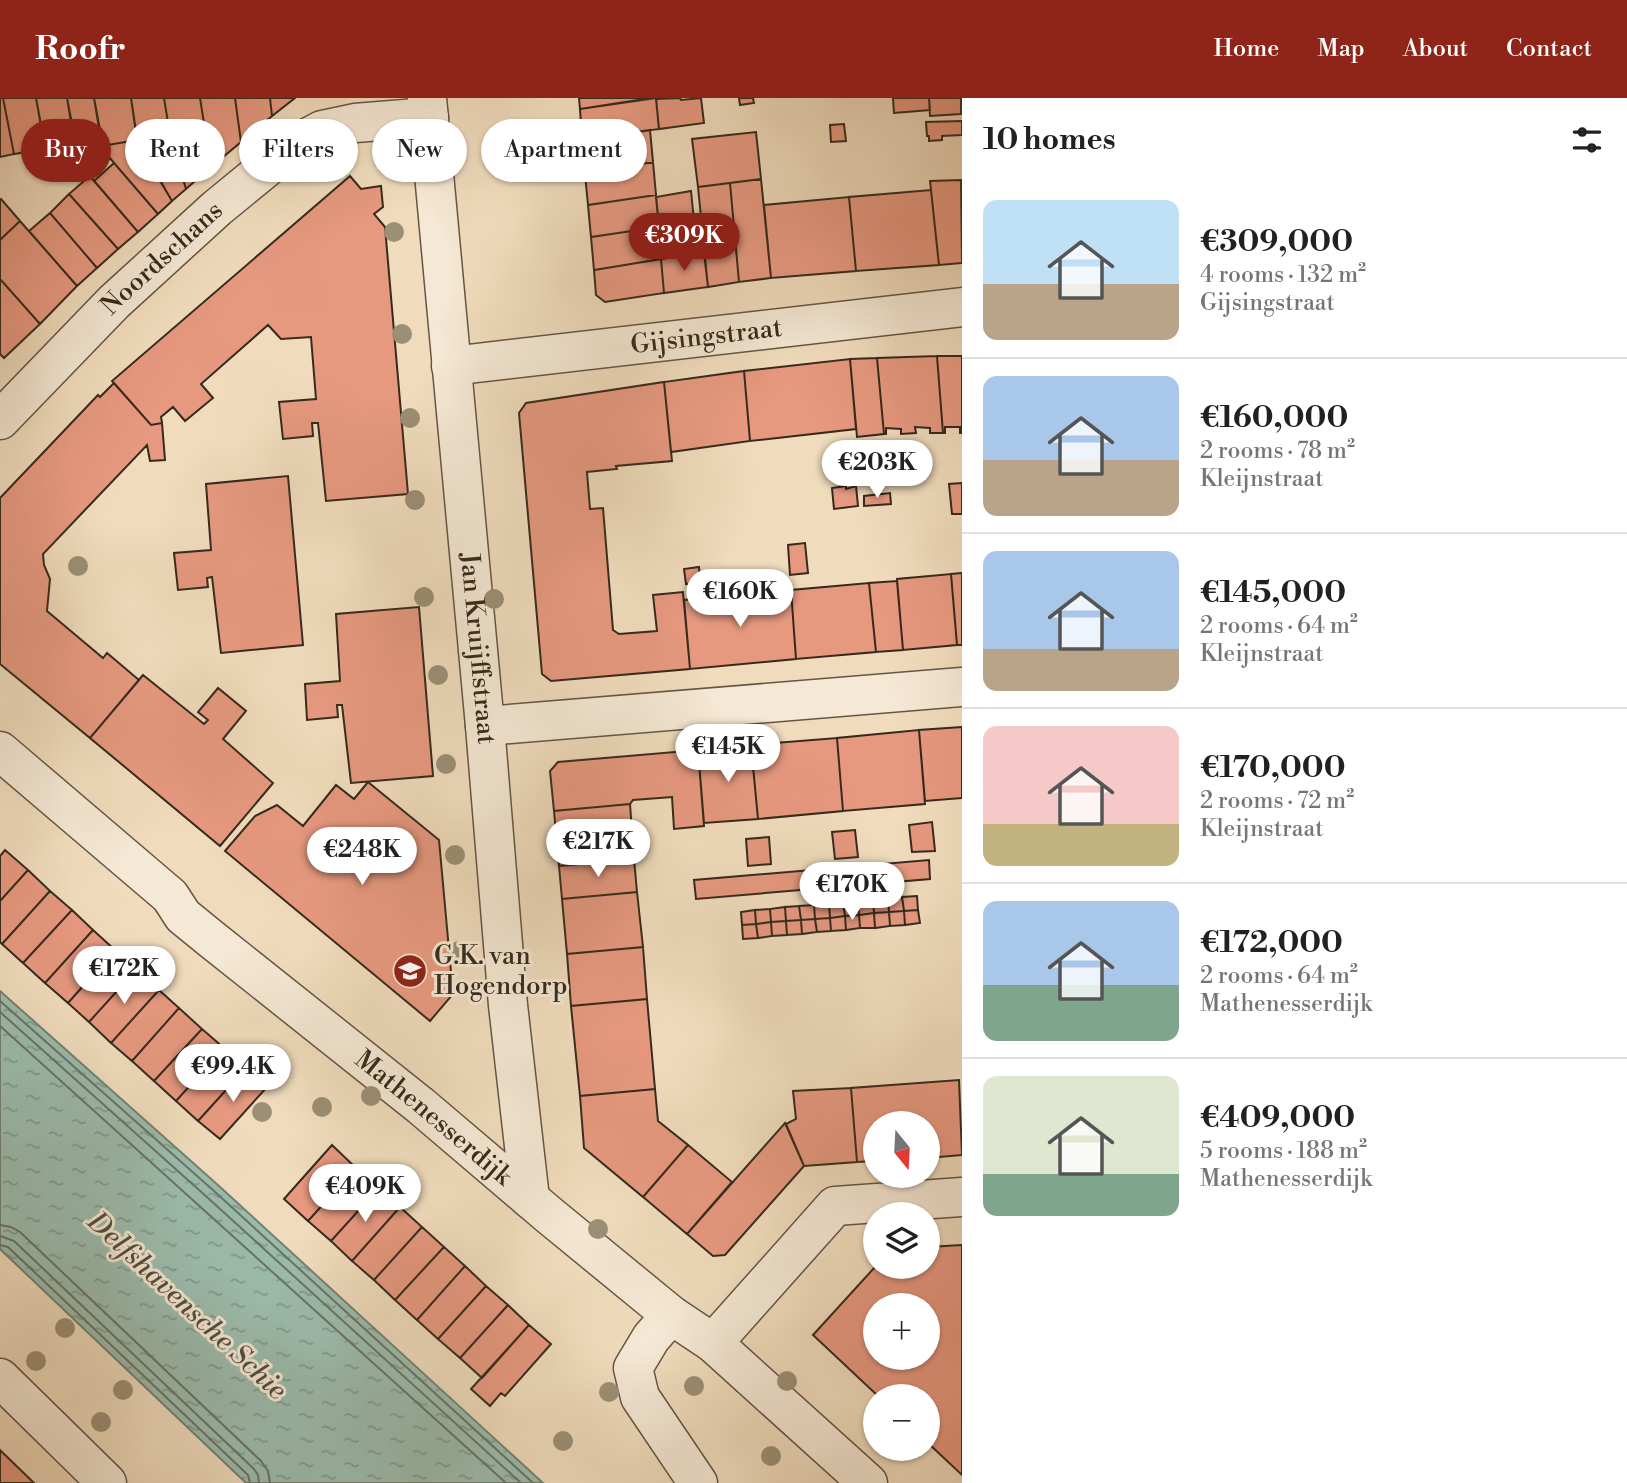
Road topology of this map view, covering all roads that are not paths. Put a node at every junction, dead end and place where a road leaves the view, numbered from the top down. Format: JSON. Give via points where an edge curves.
{"nodes":[{"id":1,"x":428,"y":107,"type":"edge"},
{"id":2,"x":962,"y":307,"type":"edge"},
{"id":3,"x":451,"y":366,"type":"junction"},
{"id":4,"x":0,"y":419,"type":"edge"},
{"id":5,"x":962,"y":687,"type":"edge"},
{"id":6,"x":485,"y":726,"type":"junction"},
{"id":7,"x":0,"y":751,"type":"edge"},
{"id":8,"x":962,"y":1197,"type":"edge"},
{"id":9,"x":530,"y":1199,"type":"junction"},
{"id":10,"x":671,"y":1315,"type":"junction"},
{"id":11,"x":713,"y":1343,"type":"junction"},
{"id":12,"x":0,"y":1378,"type":"edge"},
{"id":13,"x":107,"y":1483,"type":"edge"},
{"id":14,"x":698,"y":1483,"type":"edge"},
{"id":15,"x":868,"y":1483,"type":"edge"}],
"edges":[{"from":1,"to":3,"type":"street","name":"Jan Kruijffstraat"},
{"from":1,"to":4,"type":"street","name":"Noordschans","via":[[322,130],[294,145],[114,302]]},
{"from":2,"to":3,"type":"street","name":"Gijsingstraat"},
{"from":3,"to":6,"type":"street","name":"Jan Kruijffstraat"},
{"from":5,"to":6,"type":"street"},
{"from":6,"to":9,"type":"street","name":"Jan Kruijffstraat","via":[[508,1005]]},
{"from":7,"to":9,"type":"street","name":"Mathenesserdijk","via":[[170,896],[183,916]]},
{"from":8,"to":11,"type":"street","via":[[835,1206]]},
{"from":9,"to":10,"type":"street","name":"Mathenesserdijk"},
{"from":10,"to":11,"type":"street","name":"Mathenesserdijk"},
{"from":10,"to":14,"type":"street","via":[[633,1368],[640,1396]]},
{"from":11,"to":15,"type":"street","name":"Mathenesserdijk"},
{"from":12,"to":13,"type":"street"}]}
